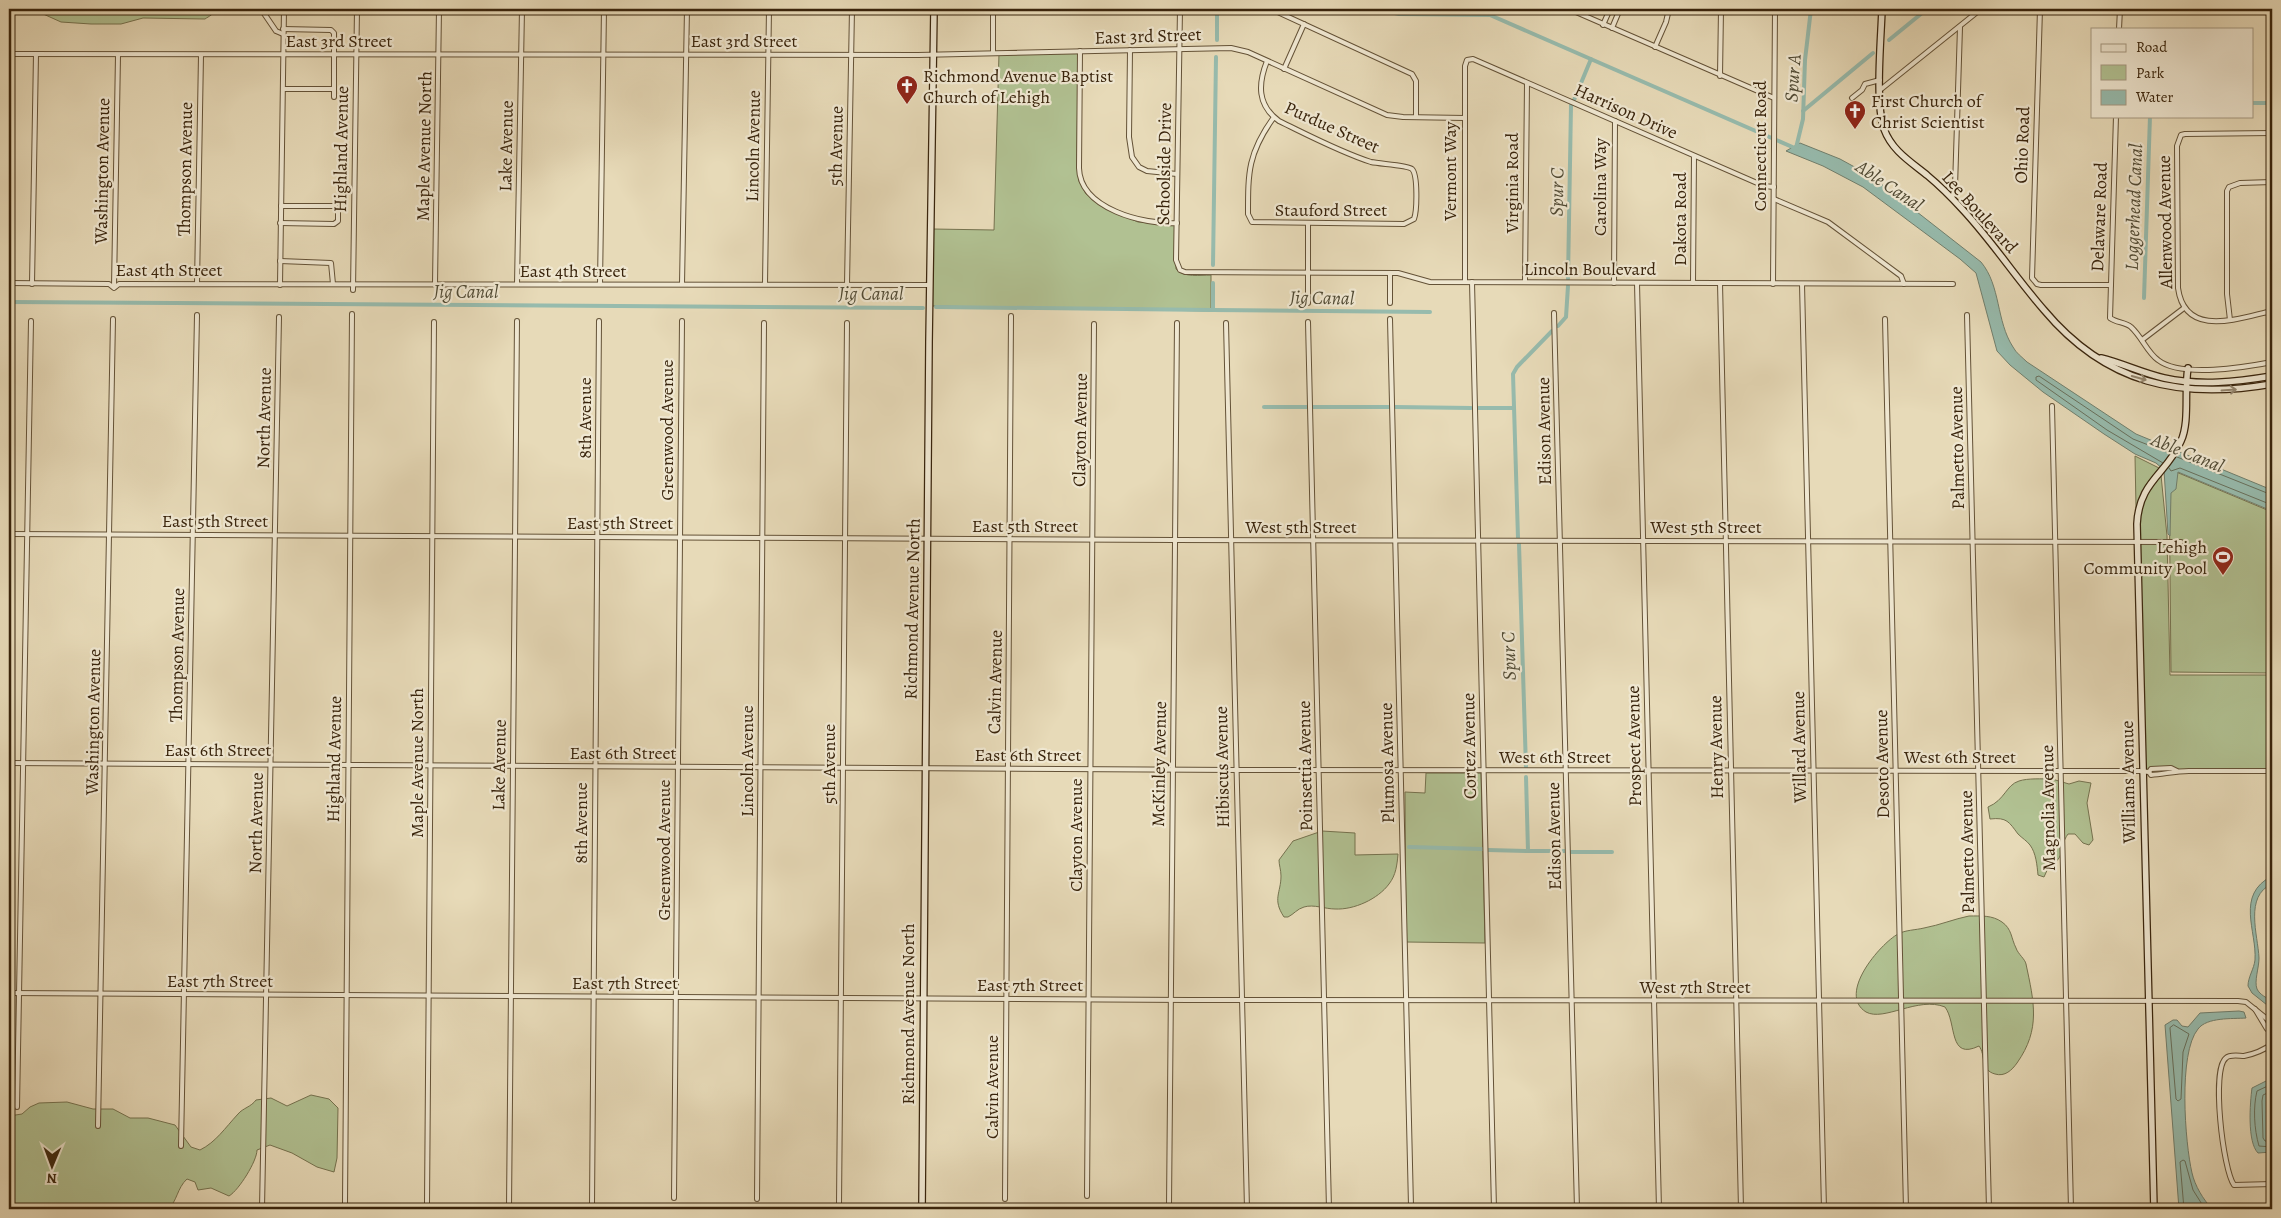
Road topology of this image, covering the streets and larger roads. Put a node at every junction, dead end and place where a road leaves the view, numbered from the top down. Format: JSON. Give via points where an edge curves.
{"nodes":[{"id":1,"x":261,"y":9,"type":"edge"},
{"id":2,"x":284,"y":9,"type":"edge"},
{"id":3,"x":357,"y":9,"type":"edge"},
{"id":4,"x":439,"y":9,"type":"edge"},
{"id":5,"x":522,"y":9,"type":"edge"},
{"id":6,"x":604,"y":9,"type":"edge"},
{"id":7,"x":687,"y":9,"type":"edge"},
{"id":8,"x":769,"y":9,"type":"edge"},
{"id":9,"x":852,"y":9,"type":"edge"},
{"id":10,"x":934,"y":9,"type":"edge"},
{"id":11,"x":993,"y":9,"type":"edge"},
{"id":12,"x":1180,"y":9,"type":"edge"},
{"id":13,"x":1272,"y":9,"type":"edge"},
{"id":14,"x":1569,"y":9,"type":"edge"},
{"id":15,"x":1610,"y":9,"type":"edge"},
{"id":16,"x":1620,"y":9,"type":"edge"},
{"id":17,"x":1669,"y":9,"type":"edge"},
{"id":18,"x":1721,"y":9,"type":"edge"},
{"id":19,"x":1775,"y":9,"type":"edge"},
{"id":20,"x":1882,"y":9,"type":"edge"},
{"id":21,"x":1981,"y":9,"type":"edge"},
{"id":22,"x":2040,"y":9,"type":"edge"},
{"id":23,"x":2120,"y":9,"type":"edge"},
{"id":24,"x":1304,"y":24,"type":"junction"},
{"id":25,"x":1603,"y":25,"type":"junction"},
{"id":26,"x":1960,"y":27,"type":"junction"},
{"id":27,"x":1612,"y":28,"type":"junction"},
{"id":28,"x":2119,"y":28,"type":"edge"},
{"id":29,"x":283,"y":32,"type":"junction"},
{"id":30,"x":1655,"y":47,"type":"junction"},
{"id":31,"x":1179,"y":48,"type":"junction"},
{"id":32,"x":1130,"y":50,"type":"junction"},
{"id":33,"x":1080,"y":51,"type":"junction"},
{"id":34,"x":993,"y":53,"type":"junction"},
{"id":35,"x":9,"y":54,"type":"edge"},
{"id":36,"x":36,"y":54,"type":"junction"},
{"id":37,"x":933,"y":54,"type":"junction"},
{"id":38,"x":118,"y":55,"type":"junction"},
{"id":39,"x":200,"y":55,"type":"junction"},
{"id":40,"x":283,"y":55,"type":"junction"},
{"id":41,"x":334,"y":55,"type":"junction"},
{"id":42,"x":356,"y":55,"type":"junction"},
{"id":43,"x":439,"y":55,"type":"junction"},
{"id":44,"x":521,"y":55,"type":"junction"},
{"id":45,"x":603,"y":55,"type":"junction"},
{"id":46,"x":686,"y":55,"type":"junction"},
{"id":47,"x":768,"y":55,"type":"junction"},
{"id":48,"x":851,"y":55,"type":"junction"},
{"id":49,"x":1467,"y":60,"type":"joint"},
{"id":50,"x":1267,"y":61,"type":"junction"},
{"id":51,"x":1284,"y":69,"type":"junction"},
{"id":52,"x":1720,"y":76,"type":"junction"},
{"id":53,"x":1880,"y":80,"type":"junction"},
{"id":54,"x":1527,"y":83,"type":"junction"},
{"id":55,"x":283,"y":89,"type":"junction"},
{"id":56,"x":334,"y":89,"type":"junction"},
{"id":57,"x":1880,"y":90,"type":"junction"},
{"id":58,"x":334,"y":97,"type":"dead end"},
{"id":59,"x":1774,"y":98,"type":"junction"},
{"id":60,"x":1852,"y":98,"type":"dead end"},
{"id":61,"x":1274,"y":117,"type":"junction"},
{"id":62,"x":1416,"y":117,"type":"junction"},
{"id":63,"x":1464,"y":118,"type":"junction"},
{"id":64,"x":2116,"y":118,"type":"edge"},
{"id":65,"x":1616,"y":121,"type":"junction"},
{"id":66,"x":2272,"y":133,"type":"edge"},
{"id":67,"x":1694,"y":156,"type":"junction"},
{"id":68,"x":1178,"y":174,"type":"junction"},
{"id":69,"x":2272,"y":182,"type":"edge"},
{"id":70,"x":1774,"y":187,"type":"junction"},
{"id":71,"x":1952,"y":198,"type":"junction"},
{"id":72,"x":1774,"y":199,"type":"junction"},
{"id":73,"x":281,"y":206,"type":"junction"},
{"id":74,"x":1411,"y":222,"type":"joint"},
{"id":75,"x":280,"y":223,"type":"junction"},
{"id":76,"x":1177,"y":223,"type":"junction"},
{"id":77,"x":1308,"y":224,"type":"junction"},
{"id":78,"x":2272,"y":232,"type":"edge"},
{"id":79,"x":2272,"y":239,"type":"edge"},
{"id":80,"x":280,"y":262,"type":"junction"},
{"id":81,"x":1228,"y":273,"type":"joint"},
{"id":82,"x":1308,"y":273,"type":"junction"},
{"id":83,"x":1390,"y":273,"type":"junction"},
{"id":84,"x":1465,"y":282,"type":"junction"},
{"id":85,"x":1472,"y":282,"type":"junction"},
{"id":86,"x":1525,"y":282,"type":"junction"},
{"id":87,"x":9,"y":283,"type":"edge"},
{"id":88,"x":1614,"y":283,"type":"junction"},
{"id":89,"x":1637,"y":283,"type":"junction"},
{"id":90,"x":1693,"y":283,"type":"junction"},
{"id":91,"x":1720,"y":283,"type":"junction"},
{"id":92,"x":32,"y":284,"type":"junction"},
{"id":93,"x":197,"y":284,"type":"junction"},
{"id":94,"x":280,"y":284,"type":"junction"},
{"id":95,"x":333,"y":284,"type":"junction"},
{"id":96,"x":353,"y":284,"type":"junction"},
{"id":97,"x":435,"y":284,"type":"junction"},
{"id":98,"x":517,"y":284,"type":"junction"},
{"id":99,"x":600,"y":284,"type":"junction"},
{"id":100,"x":682,"y":284,"type":"junction"},
{"id":101,"x":765,"y":284,"type":"junction"},
{"id":102,"x":847,"y":284,"type":"junction"},
{"id":103,"x":1774,"y":284,"type":"junction"},
{"id":104,"x":1802,"y":284,"type":"junction"},
{"id":105,"x":1904,"y":284,"type":"junction"},
{"id":106,"x":1953,"y":284,"type":"dead end"},
{"id":107,"x":930,"y":285,"type":"junction"},
{"id":108,"x":2111,"y":285,"type":"junction"},
{"id":109,"x":114,"y":288,"type":"junction"},
{"id":110,"x":353,"y":290,"type":"dead end"},
{"id":111,"x":1308,"y":303,"type":"dead end"},
{"id":112,"x":1390,"y":303,"type":"dead end"},
{"id":113,"x":2184,"y":308,"type":"junction"},
{"id":114,"x":2272,"y":311,"type":"edge"},
{"id":115,"x":1554,"y":313,"type":"dead end"},
{"id":116,"x":352,"y":314,"type":"dead end"},
{"id":117,"x":197,"y":315,"type":"dead end"},
{"id":118,"x":1967,"y":315,"type":"dead end"},
{"id":119,"x":1012,"y":316,"type":"dead end"},
{"id":120,"x":279,"y":317,"type":"dead end"},
{"id":121,"x":114,"y":319,"type":"dead end"},
{"id":122,"x":1390,"y":319,"type":"dead end"},
{"id":123,"x":1884,"y":319,"type":"dead end"},
{"id":124,"x":2230,"y":320,"type":"junction"},
{"id":125,"x":32,"y":321,"type":"dead end"},
{"id":126,"x":517,"y":321,"type":"dead end"},
{"id":127,"x":599,"y":321,"type":"dead end"},
{"id":128,"x":682,"y":321,"type":"dead end"},
{"id":129,"x":434,"y":322,"type":"dead end"},
{"id":130,"x":1308,"y":322,"type":"dead end"},
{"id":131,"x":764,"y":323,"type":"dead end"},
{"id":132,"x":847,"y":323,"type":"dead end"},
{"id":133,"x":1176,"y":323,"type":"dead end"},
{"id":134,"x":1226,"y":323,"type":"dead end"},
{"id":135,"x":1094,"y":324,"type":"dead end"},
{"id":136,"x":2142,"y":340,"type":"junction"},
{"id":137,"x":2097,"y":357,"type":"junction"},
{"id":138,"x":2272,"y":362,"type":"edge"},
{"id":139,"x":2188,"y":368,"type":"junction"},
{"id":140,"x":2272,"y":376,"type":"edge"},
{"id":141,"x":2186,"y":382,"type":"junction"},
{"id":142,"x":2272,"y":384,"type":"edge"},
{"id":143,"x":2185,"y":390,"type":"junction"},
{"id":144,"x":2052,"y":406,"type":"dead end"},
{"id":145,"x":9,"y":534,"type":"edge"},
{"id":146,"x":28,"y":534,"type":"junction"},
{"id":147,"x":110,"y":534,"type":"junction"},
{"id":148,"x":193,"y":534,"type":"junction"},
{"id":149,"x":275,"y":535,"type":"junction"},
{"id":150,"x":350,"y":535,"type":"junction"},
{"id":151,"x":433,"y":536,"type":"junction"},
{"id":152,"x":515,"y":536,"type":"junction"},
{"id":153,"x":598,"y":537,"type":"junction"},
{"id":154,"x":680,"y":537,"type":"junction"},
{"id":155,"x":762,"y":538,"type":"junction"},
{"id":156,"x":845,"y":538,"type":"junction"},
{"id":157,"x":928,"y":538,"type":"junction"},
{"id":158,"x":1010,"y":539,"type":"junction"},
{"id":159,"x":1092,"y":540,"type":"junction"},
{"id":160,"x":1175,"y":540,"type":"junction"},
{"id":161,"x":1230,"y":540,"type":"junction"},
{"id":162,"x":1313,"y":540,"type":"junction"},
{"id":163,"x":1478,"y":540,"type":"junction"},
{"id":164,"x":1396,"y":541,"type":"junction"},
{"id":165,"x":1560,"y":541,"type":"junction"},
{"id":166,"x":1643,"y":541,"type":"junction"},
{"id":167,"x":1725,"y":541,"type":"junction"},
{"id":168,"x":1808,"y":541,"type":"junction"},
{"id":169,"x":1890,"y":541,"type":"junction"},
{"id":170,"x":1973,"y":541,"type":"junction"},
{"id":171,"x":2055,"y":542,"type":"junction"},
{"id":172,"x":2137,"y":542,"type":"junction"},
{"id":173,"x":2181,"y":542,"type":"dead end"},
{"id":174,"x":9,"y":763,"type":"edge"},
{"id":175,"x":23,"y":763,"type":"junction"},
{"id":176,"x":106,"y":764,"type":"junction"},
{"id":177,"x":188,"y":764,"type":"junction"},
{"id":178,"x":271,"y":764,"type":"junction"},
{"id":179,"x":348,"y":765,"type":"junction"},
{"id":180,"x":431,"y":766,"type":"junction"},
{"id":181,"x":513,"y":766,"type":"junction"},
{"id":182,"x":596,"y":766,"type":"junction"},
{"id":183,"x":678,"y":767,"type":"junction"},
{"id":184,"x":760,"y":767,"type":"junction"},
{"id":185,"x":843,"y":768,"type":"junction"},
{"id":186,"x":926,"y":768,"type":"junction"},
{"id":187,"x":1008,"y":769,"type":"junction"},
{"id":188,"x":1090,"y":770,"type":"junction"},
{"id":189,"x":1173,"y":770,"type":"junction"},
{"id":190,"x":1236,"y":770,"type":"junction"},
{"id":191,"x":1319,"y":770,"type":"junction"},
{"id":192,"x":1401,"y":770,"type":"junction"},
{"id":193,"x":1484,"y":770,"type":"junction"},
{"id":194,"x":1566,"y":771,"type":"junction"},
{"id":195,"x":1649,"y":771,"type":"junction"},
{"id":196,"x":1731,"y":771,"type":"junction"},
{"id":197,"x":1813,"y":771,"type":"junction"},
{"id":198,"x":1896,"y":771,"type":"junction"},
{"id":199,"x":1978,"y":771,"type":"junction"},
{"id":200,"x":2061,"y":771,"type":"junction"},
{"id":201,"x":2272,"y":771,"type":"edge"},
{"id":202,"x":2146,"y":772,"type":"junction"},
{"id":203,"x":9,"y":993,"type":"edge"},
{"id":204,"x":19,"y":993,"type":"junction"},
{"id":205,"x":101,"y":994,"type":"junction"},
{"id":206,"x":184,"y":994,"type":"junction"},
{"id":207,"x":266,"y":995,"type":"junction"},
{"id":208,"x":346,"y":995,"type":"junction"},
{"id":209,"x":429,"y":995,"type":"junction"},
{"id":210,"x":511,"y":996,"type":"junction"},
{"id":211,"x":594,"y":996,"type":"junction"},
{"id":212,"x":676,"y":997,"type":"junction"},
{"id":213,"x":759,"y":997,"type":"junction"},
{"id":214,"x":841,"y":998,"type":"junction"},
{"id":215,"x":924,"y":998,"type":"junction"},
{"id":216,"x":1006,"y":999,"type":"junction"},
{"id":217,"x":1088,"y":999,"type":"junction"},
{"id":218,"x":1171,"y":1000,"type":"junction"},
{"id":219,"x":1242,"y":1000,"type":"junction"},
{"id":220,"x":1324,"y":1000,"type":"junction"},
{"id":221,"x":1407,"y":1000,"type":"junction"},
{"id":222,"x":1571,"y":1000,"type":"junction"},
{"id":223,"x":2149,"y":1000,"type":"junction"},
{"id":224,"x":1489,"y":1001,"type":"junction"},
{"id":225,"x":1654,"y":1001,"type":"junction"},
{"id":226,"x":1736,"y":1001,"type":"junction"},
{"id":227,"x":1819,"y":1001,"type":"junction"},
{"id":228,"x":1901,"y":1001,"type":"junction"},
{"id":229,"x":1984,"y":1001,"type":"junction"},
{"id":230,"x":2066,"y":1001,"type":"junction"},
{"id":231,"x":2254,"y":1007,"type":"junction"},
{"id":232,"x":2266,"y":1017,"type":"junction"},
{"id":233,"x":2262,"y":1021,"type":"junction"},
{"id":234,"x":2271,"y":1028,"type":"edge"},
{"id":235,"x":2272,"y":1044,"type":"edge"},
{"id":236,"x":17,"y":1107,"type":"dead end"},
{"id":237,"x":98,"y":1126,"type":"dead end"},
{"id":238,"x":181,"y":1146,"type":"dead end"},
{"id":239,"x":2272,"y":1184,"type":"edge"},
{"id":240,"x":1087,"y":1196,"type":"dead end"},
{"id":241,"x":674,"y":1198,"type":"dead end"},
{"id":242,"x":756,"y":1198,"type":"dead end"},
{"id":243,"x":1004,"y":1199,"type":"dead end"},
{"id":244,"x":344,"y":1204,"type":"dead end"},
{"id":245,"x":427,"y":1204,"type":"dead end"},
{"id":246,"x":839,"y":1204,"type":"dead end"},
{"id":247,"x":592,"y":1206,"type":"dead end"},
{"id":248,"x":1169,"y":1206,"type":"dead end"},
{"id":249,"x":1411,"y":1206,"type":"dead end"},
{"id":250,"x":262,"y":1209,"type":"edge"},
{"id":251,"x":509,"y":1209,"type":"edge"},
{"id":252,"x":922,"y":1209,"type":"edge"},
{"id":253,"x":1247,"y":1209,"type":"edge"},
{"id":254,"x":1329,"y":1209,"type":"edge"},
{"id":255,"x":1494,"y":1209,"type":"edge"},
{"id":256,"x":1576,"y":1209,"type":"edge"},
{"id":257,"x":1659,"y":1209,"type":"edge"},
{"id":258,"x":1741,"y":1209,"type":"edge"},
{"id":259,"x":1824,"y":1209,"type":"edge"},
{"id":260,"x":1906,"y":1209,"type":"edge"},
{"id":261,"x":1989,"y":1209,"type":"edge"},
{"id":262,"x":2071,"y":1209,"type":"edge"},
{"id":263,"x":2154,"y":1209,"type":"edge"}],
"edges":[{"from":1,"to":29,"type":"street","via":[[276,31]]},
{"from":2,"to":29,"type":"street"},
{"from":3,"to":42,"type":"street","name":"Highland Avenue"},
{"from":4,"to":43,"type":"street","name":"Maple Avenue North"},
{"from":5,"to":44,"type":"street","name":"Lake Avenue"},
{"from":6,"to":45,"type":"street"},
{"from":7,"to":46,"type":"street"},
{"from":8,"to":47,"type":"street","name":"Lincoln Avenue"},
{"from":9,"to":48,"type":"street","name":"5th Avenue"},
{"from":10,"to":37,"type":"street","name":"Richmond Avenue North"},
{"from":11,"to":34,"type":"street"},
{"from":12,"to":31,"type":"street","name":"Schoolside Drive"},
{"from":13,"to":24,"type":"street"},
{"from":14,"to":25,"type":"street"},
{"from":15,"to":25,"type":"street"},
{"from":16,"to":27,"type":"street"},
{"from":17,"to":30,"type":"street"},
{"from":18,"to":52,"type":"street"},
{"from":19,"to":59,"type":"street","name":"Connecticut Road"},
{"from":20,"to":53,"type":"street","name":"Lee Boulevard"},
{"from":21,"to":26,"type":"street"},
{"from":22,"to":108,"type":"street","name":"Ohio Road","via":[[2032,275],[2034,282],[2042,285]]},
{"from":23,"to":28,"type":"street"},
{"from":24,"to":51,"type":"street"},
{"from":24,"to":62,"type":"street","via":[[1412,74],[1416,81]]},
{"from":25,"to":27,"type":"street"},
{"from":26,"to":57,"type":"street"},
{"from":26,"to":71,"type":"street"},
{"from":27,"to":30,"type":"street"},
{"from":29,"to":40,"type":"street"},
{"from":29,"to":41,"type":"street","via":[[332,30]]},
{"from":30,"to":52,"type":"street"},
{"from":31,"to":32,"type":"street","name":"East 3rd Street"},
{"from":31,"to":50,"type":"street","name":"East 3rd Street","via":[[1238,49]]},
{"from":31,"to":68,"type":"street","name":"Schoolside Drive"},
{"from":32,"to":33,"type":"street","name":"East 3rd Street"},
{"from":32,"to":68,"type":"street","via":[[1129,146],[1132,157],[1147,171]]},
{"from":33,"to":34,"type":"street","name":"East 3rd Street"},
{"from":33,"to":76,"type":"street","via":[[1079,172],[1086,191],[1138,221]]},
{"from":34,"to":37,"type":"street","name":"East 3rd Street"},
{"from":35,"to":36,"type":"street","name":"East 3rd Street"},
{"from":36,"to":38,"type":"street","name":"East 3rd Street"},
{"from":36,"to":92,"type":"street"},
{"from":37,"to":48,"type":"street","name":"East 3rd Street"},
{"from":37,"to":107,"type":"street","name":"Richmond Avenue North"},
{"from":38,"to":39,"type":"street","name":"East 3rd Street"},
{"from":38,"to":109,"type":"street","name":"Washington Avenue"},
{"from":39,"to":40,"type":"street","name":"East 3rd Street"},
{"from":39,"to":93,"type":"street","name":"Thompson Avenue"},
{"from":40,"to":41,"type":"street","name":"East 3rd Street"},
{"from":40,"to":55,"type":"street"},
{"from":41,"to":42,"type":"street","name":"East 3rd Street"},
{"from":41,"to":56,"type":"street"},
{"from":42,"to":43,"type":"street","name":"East 3rd Street"},
{"from":42,"to":96,"type":"street","name":"Highland Avenue"},
{"from":43,"to":44,"type":"street","name":"East 3rd Street"},
{"from":43,"to":97,"type":"street","name":"Maple Avenue North"},
{"from":44,"to":45,"type":"street","name":"East 3rd Street"},
{"from":44,"to":98,"type":"street","name":"Lake Avenue"},
{"from":45,"to":46,"type":"street","name":"East 3rd Street"},
{"from":45,"to":99,"type":"street"},
{"from":46,"to":47,"type":"street","name":"East 3rd Street"},
{"from":46,"to":100,"type":"street"},
{"from":47,"to":48,"type":"street","name":"East 3rd Street"},
{"from":47,"to":101,"type":"street","name":"Lincoln Avenue"},
{"from":48,"to":102,"type":"street","name":"5th Avenue"},
{"from":49,"to":54,"type":"street","name":"Harrison Drive","via":[[1473,59]]},
{"from":49,"to":63,"type":"street","name":"Vermont Way"},
{"from":50,"to":51,"type":"street","name":"East 3rd Street"},
{"from":50,"to":61,"type":"street","name":"Purdue Street","via":[[1260,90],[1264,104]]},
{"from":51,"to":62,"type":"street","name":"East 3rd Street","via":[[1380,112]]},
{"from":52,"to":59,"type":"street"},
{"from":53,"to":57,"type":"street","name":"Lee Boulevard"},
{"from":53,"to":60,"type":"street","via":[[1865,84]]},
{"from":54,"to":65,"type":"street","name":"Harrison Drive"},
{"from":54,"to":86,"type":"street","name":"Virginia Road"},
{"from":55,"to":56,"type":"street"},
{"from":55,"to":73,"type":"street"},
{"from":56,"to":58,"type":"street"},
{"from":57,"to":71,"type":"street","name":"Lee Boulevard","via":[[1882,124],[1893,146]]},
{"from":59,"to":70,"type":"street","name":"Connecticut Road"},
{"from":61,"to":74,"type":"street","name":"Purdue Street","via":[[1372,162],[1410,167],[1416,178],[1416,209]]},
{"from":61,"to":77,"type":"street","name":"Stauford Street","via":[[1259,139],[1250,162],[1248,214],[1251,221],[1257,223]]},
{"from":62,"to":63,"type":"street","name":"East 3rd Street"},
{"from":63,"to":84,"type":"street","name":"Vermont Way"},
{"from":64,"to":108,"type":"street","name":"Delaware Road"},
{"from":65,"to":67,"type":"street","name":"Harrison Drive"},
{"from":65,"to":88,"type":"street","name":"Carolina Way"},
{"from":66,"to":113,"type":"street","name":"Allenwood Avenue","via":[[2181,136],[2177,146],[2177,270],[2178,293]]},
{"from":67,"to":70,"type":"street","name":"Harrison Drive","via":[[1764,186]]},
{"from":67,"to":90,"type":"street","name":"Dakota Road"},
{"from":68,"to":76,"type":"street","name":"Schoolside Drive"},
{"from":69,"to":124,"type":"street","via":[[2228,186]]},
{"from":70,"to":72,"type":"street","name":"Connecticut Road"},
{"from":71,"to":137,"type":"street","name":"Lee Boulevard","via":[[2044,310]]},
{"from":72,"to":103,"type":"street","name":"Connecticut Road"},
{"from":72,"to":105,"type":"street","via":[[1828,222],[1901,276]]},
{"from":73,"to":75,"type":"street"},
{"from":73,"to":75,"type":"street","via":[[335,206],[338,221],[334,224]]},
{"from":74,"to":77,"type":"street","name":"Stauford Street"},
{"from":75,"to":80,"type":"street"},
{"from":76,"to":81,"type":"street","name":"Schoolside Drive","via":[[1176,260],[1180,270]]},
{"from":77,"to":82,"type":"street"},
{"from":78,"to":79,"type":"street"},
{"from":80,"to":94,"type":"street"},
{"from":80,"to":95,"type":"street","via":[[331,263]]},
{"from":81,"to":82,"type":"street","name":"Lincoln Boulevard"},
{"from":82,"to":83,"type":"street","name":"Lincoln Boulevard"},
{"from":82,"to":111,"type":"street"},
{"from":83,"to":84,"type":"street","name":"Lincoln Boulevard","via":[[1430,282]]},
{"from":83,"to":112,"type":"street"},
{"from":84,"to":85,"type":"street","name":"Lincoln Boulevard"},
{"from":85,"to":86,"type":"street","name":"Lincoln Boulevard"},
{"from":85,"to":163,"type":"street","name":"Cortez Avenue"},
{"from":86,"to":88,"type":"street","name":"Lincoln Boulevard"},
{"from":87,"to":92,"type":"street","name":"East 4th Street"},
{"from":88,"to":89,"type":"street","name":"Lincoln Boulevard"},
{"from":89,"to":90,"type":"street","name":"Lincoln Boulevard"},
{"from":89,"to":166,"type":"street","name":"Prospect Avenue"},
{"from":90,"to":91,"type":"street","name":"Lincoln Boulevard"},
{"from":91,"to":103,"type":"street","name":"Lincoln Boulevard"},
{"from":91,"to":167,"type":"street","name":"Henry Avenue"},
{"from":92,"to":109,"type":"street","name":"East 4th Street","via":[[109,284]]},
{"from":93,"to":94,"type":"street","name":"East 4th Street"},
{"from":93,"to":109,"type":"street","name":"East 4th Street","via":[[119,284]]},
{"from":94,"to":95,"type":"street","name":"East 4th Street"},
{"from":95,"to":96,"type":"street","name":"East 4th Street"},
{"from":96,"to":97,"type":"street","name":"East 4th Street"},
{"from":96,"to":110,"type":"street","name":"Highland Avenue"},
{"from":97,"to":98,"type":"street","name":"East 4th Street"},
{"from":98,"to":99,"type":"street","name":"East 4th Street"},
{"from":99,"to":100,"type":"street","name":"East 4th Street"},
{"from":100,"to":101,"type":"street","name":"East 4th Street"},
{"from":101,"to":102,"type":"street","name":"East 4th Street"},
{"from":102,"to":107,"type":"street","name":"East 4th Street"},
{"from":103,"to":104,"type":"street","name":"Lincoln Boulevard"},
{"from":104,"to":105,"type":"street","name":"Lincoln Boulevard"},
{"from":104,"to":168,"type":"street","name":"Willard Avenue"},
{"from":105,"to":106,"type":"street","name":"Lincoln Boulevard"},
{"from":107,"to":157,"type":"street","name":"Richmond Avenue North"},
{"from":108,"to":136,"type":"street","name":"Delaware Road","via":[[2110,318],[2127,325]]},
{"from":113,"to":124,"type":"street","via":[[2207,321]]},
{"from":113,"to":136,"type":"street"},
{"from":114,"to":124,"type":"street"},
{"from":115,"to":165,"type":"street","name":"Edison Avenue"},
{"from":116,"to":150,"type":"street","name":"Highland Avenue"},
{"from":117,"to":148,"type":"street","name":"Thompson Avenue"},
{"from":118,"to":170,"type":"street","name":"Palmetto Avenue"},
{"from":119,"to":158,"type":"street","name":"Calvin Avenue"},
{"from":120,"to":149,"type":"street","name":"North Avenue"},
{"from":121,"to":147,"type":"street","name":"Washington Avenue"},
{"from":122,"to":164,"type":"street","name":"Plumosa Avenue"},
{"from":123,"to":169,"type":"street","name":"Desoto Avenue"},
{"from":125,"to":146,"type":"street"},
{"from":126,"to":152,"type":"street","name":"Lake Avenue"},
{"from":127,"to":153,"type":"street","name":"8th Avenue"},
{"from":128,"to":154,"type":"street","name":"Greenwood Avenue"},
{"from":129,"to":151,"type":"street","name":"Maple Avenue North"},
{"from":130,"to":162,"type":"street","name":"Poinsettia Avenue"},
{"from":131,"to":155,"type":"street","name":"Lincoln Avenue"},
{"from":132,"to":156,"type":"street","name":"5th Avenue"},
{"from":133,"to":160,"type":"street","name":"McKinley Avenue"},
{"from":134,"to":161,"type":"street","name":"Hibiscus Avenue"},
{"from":135,"to":159,"type":"street","name":"Clayton Avenue"},
{"from":136,"to":139,"type":"street","via":[[2159,360]]},
{"from":137,"to":141,"type":"street","name":"Lee Boulevard"},
{"from":137,"to":143,"type":"street","name":"Lee Boulevard","one_way":true,"via":[[2130,376]]},
{"from":138,"to":139,"type":"street","via":[[2236,368]]},
{"from":139,"to":141,"type":"street","name":"Williams Avenue"},
{"from":140,"to":141,"type":"street","name":"Lee Boulevard","via":[[2232,382]]},
{"from":141,"to":143,"type":"street","name":"Williams Avenue"},
{"from":143,"to":142,"type":"street","name":"Lee Boulevard","one_way":true,"via":[[2232,390]]},
{"from":143,"to":172,"type":"street","name":"Williams Avenue","via":[[2186,427],[2178,447],[2140,502]]},
{"from":144,"to":171,"type":"street","name":"Magnolia Avenue"},
{"from":145,"to":146,"type":"street","name":"East 5th Street"},
{"from":146,"to":147,"type":"street","name":"East 5th Street"},
{"from":146,"to":175,"type":"street"},
{"from":147,"to":148,"type":"street","name":"East 5th Street"},
{"from":147,"to":176,"type":"street","name":"Washington Avenue"},
{"from":148,"to":149,"type":"street","name":"East 5th Street"},
{"from":148,"to":177,"type":"street","name":"Thompson Avenue"},
{"from":149,"to":150,"type":"street","name":"East 5th Street"},
{"from":149,"to":178,"type":"street","name":"North Avenue"},
{"from":150,"to":151,"type":"street","name":"East 5th Street"},
{"from":150,"to":179,"type":"street","name":"Highland Avenue"},
{"from":151,"to":152,"type":"street","name":"East 5th Street"},
{"from":151,"to":180,"type":"street","name":"Maple Avenue North"},
{"from":152,"to":153,"type":"street","name":"East 5th Street"},
{"from":152,"to":181,"type":"street","name":"Lake Avenue"},
{"from":153,"to":154,"type":"street","name":"East 5th Street"},
{"from":153,"to":182,"type":"street","name":"8th Avenue"},
{"from":154,"to":155,"type":"street","name":"East 5th Street"},
{"from":154,"to":183,"type":"street","name":"Greenwood Avenue"},
{"from":155,"to":156,"type":"street","name":"East 5th Street"},
{"from":155,"to":184,"type":"street","name":"Lincoln Avenue"},
{"from":156,"to":157,"type":"street","name":"East 5th Street"},
{"from":156,"to":185,"type":"street","name":"5th Avenue"},
{"from":157,"to":158,"type":"street","name":"East 5th Street"},
{"from":157,"to":186,"type":"street","name":"Richmond Avenue North"},
{"from":158,"to":159,"type":"street","name":"East 5th Street"},
{"from":158,"to":187,"type":"street","name":"Calvin Avenue"},
{"from":159,"to":160,"type":"street","name":"East 5th Street"},
{"from":159,"to":188,"type":"street","name":"Clayton Avenue"},
{"from":160,"to":161,"type":"street","name":"East 5th Street"},
{"from":160,"to":189,"type":"street","name":"McKinley Avenue"},
{"from":161,"to":162,"type":"street","name":"West 5th Street"},
{"from":161,"to":190,"type":"street","name":"Hibiscus Avenue"},
{"from":162,"to":164,"type":"street","name":"West 5th Street"},
{"from":162,"to":191,"type":"street","name":"Poinsettia Avenue"},
{"from":163,"to":164,"type":"street","name":"West 5th Street"},
{"from":163,"to":165,"type":"street","name":"West 5th Street"},
{"from":163,"to":193,"type":"street","name":"Cortez Avenue"},
{"from":164,"to":192,"type":"street","name":"Plumosa Avenue"},
{"from":165,"to":166,"type":"street","name":"West 5th Street"},
{"from":165,"to":194,"type":"street","name":"Edison Avenue"},
{"from":166,"to":167,"type":"street","name":"West 5th Street"},
{"from":166,"to":195,"type":"street","name":"Prospect Avenue"},
{"from":167,"to":168,"type":"street","name":"West 5th Street"},
{"from":167,"to":196,"type":"street","name":"Henry Avenue"},
{"from":168,"to":169,"type":"street","name":"West 5th Street"},
{"from":168,"to":197,"type":"street","name":"Willard Avenue"},
{"from":169,"to":170,"type":"street","name":"West 5th Street"},
{"from":169,"to":198,"type":"street","name":"Desoto Avenue"},
{"from":170,"to":171,"type":"street","name":"West 5th Street"},
{"from":170,"to":199,"type":"street","name":"Palmetto Avenue"},
{"from":171,"to":172,"type":"street","name":"West 5th Street"},
{"from":171,"to":200,"type":"street","name":"Magnolia Avenue"},
{"from":172,"to":173,"type":"street","name":"West 5th Street"},
{"from":172,"to":202,"type":"street","name":"Williams Avenue"},
{"from":174,"to":175,"type":"street","name":"East 6th Street"},
{"from":175,"to":176,"type":"street","name":"East 6th Street"},
{"from":175,"to":204,"type":"street"},
{"from":176,"to":177,"type":"street","name":"East 6th Street"},
{"from":176,"to":205,"type":"street","name":"Washington Avenue"},
{"from":177,"to":178,"type":"street","name":"East 6th Street"},
{"from":177,"to":206,"type":"street","name":"Thompson Avenue"},
{"from":178,"to":179,"type":"street","name":"East 6th Street"},
{"from":178,"to":207,"type":"street","name":"North Avenue"},
{"from":179,"to":180,"type":"street","name":"East 6th Street"},
{"from":179,"to":208,"type":"street","name":"Highland Avenue"},
{"from":180,"to":181,"type":"street","name":"East 6th Street"},
{"from":180,"to":209,"type":"street","name":"Maple Avenue North"},
{"from":181,"to":182,"type":"street","name":"East 6th Street"},
{"from":181,"to":210,"type":"street","name":"Lake Avenue"},
{"from":182,"to":183,"type":"street","name":"East 6th Street"},
{"from":182,"to":211,"type":"street","name":"8th Avenue"},
{"from":183,"to":184,"type":"street","name":"East 6th Street"},
{"from":183,"to":212,"type":"street","name":"Greenwood Avenue"},
{"from":184,"to":185,"type":"street","name":"East 6th Street"},
{"from":184,"to":213,"type":"street","name":"Lincoln Avenue"},
{"from":185,"to":186,"type":"street","name":"East 6th Street"},
{"from":185,"to":214,"type":"street","name":"5th Avenue"},
{"from":186,"to":187,"type":"street","name":"East 6th Street"},
{"from":186,"to":215,"type":"street","name":"Richmond Avenue North"},
{"from":187,"to":188,"type":"street","name":"East 6th Street"},
{"from":187,"to":216,"type":"street","name":"Calvin Avenue"},
{"from":188,"to":189,"type":"street","name":"East 6th Street"},
{"from":188,"to":217,"type":"street","name":"Clayton Avenue"},
{"from":189,"to":190,"type":"street","name":"East 6th Street"},
{"from":189,"to":218,"type":"street","name":"McKinley Avenue"},
{"from":190,"to":191,"type":"street","name":"West 6th Street"},
{"from":190,"to":219,"type":"street","name":"Hibiscus Avenue"},
{"from":191,"to":192,"type":"street","name":"West 6th Street"},
{"from":191,"to":220,"type":"street","name":"Poinsettia Avenue"},
{"from":192,"to":193,"type":"street","name":"West 6th Street"},
{"from":192,"to":221,"type":"street","name":"Plumosa Avenue"},
{"from":193,"to":194,"type":"street","name":"West 6th Street"},
{"from":193,"to":224,"type":"street","name":"Cortez Avenue"},
{"from":194,"to":195,"type":"street","name":"West 6th Street"},
{"from":194,"to":222,"type":"street","name":"Edison Avenue"},
{"from":195,"to":196,"type":"street","name":"West 6th Street"},
{"from":195,"to":225,"type":"street","name":"Prospect Avenue"},
{"from":196,"to":197,"type":"street","name":"West 6th Street"},
{"from":196,"to":226,"type":"street","name":"Henry Avenue"},
{"from":197,"to":198,"type":"street","name":"West 6th Street"},
{"from":197,"to":227,"type":"street","name":"Willard Avenue"},
{"from":198,"to":199,"type":"street","name":"West 6th Street"},
{"from":198,"to":228,"type":"street","name":"Desoto Avenue"},
{"from":199,"to":200,"type":"street","name":"West 6th Street"},
{"from":199,"to":229,"type":"street","name":"Palmetto Avenue"},
{"from":200,"to":202,"type":"street","name":"West 6th Street"},
{"from":200,"to":230,"type":"street","name":"Magnolia Avenue"},
{"from":201,"to":202,"type":"street","name":"West 6th Street","via":[[2177,771],[2171,768]]},
{"from":202,"to":223,"type":"street","name":"Williams Avenue"},
{"from":203,"to":204,"type":"street","name":"East 7th Street"},
{"from":204,"to":205,"type":"street","name":"East 7th Street"},
{"from":204,"to":236,"type":"street"},
{"from":205,"to":206,"type":"street","name":"East 7th Street"},
{"from":205,"to":237,"type":"street","name":"Washington Avenue"},
{"from":206,"to":207,"type":"street","name":"East 7th Street"},
{"from":206,"to":238,"type":"street","name":"Thompson Avenue"},
{"from":207,"to":208,"type":"street","name":"East 7th Street"},
{"from":207,"to":250,"type":"street","name":"North Avenue"},
{"from":208,"to":209,"type":"street","name":"East 7th Street"},
{"from":208,"to":244,"type":"street","name":"Highland Avenue"},
{"from":209,"to":210,"type":"street","name":"East 7th Street"},
{"from":209,"to":245,"type":"street","name":"Maple Avenue North"},
{"from":210,"to":211,"type":"street","name":"East 7th Street"},
{"from":210,"to":251,"type":"street","name":"Lake Avenue"},
{"from":211,"to":212,"type":"street","name":"East 7th Street"},
{"from":211,"to":247,"type":"street","name":"8th Avenue"},
{"from":212,"to":213,"type":"street","name":"East 7th Street"},
{"from":212,"to":241,"type":"street","name":"Greenwood Avenue"},
{"from":213,"to":214,"type":"street","name":"East 7th Street"},
{"from":213,"to":242,"type":"street","name":"Lincoln Avenue"},
{"from":214,"to":215,"type":"street","name":"East 7th Street"},
{"from":214,"to":246,"type":"street","name":"5th Avenue"},
{"from":215,"to":216,"type":"street","name":"East 7th Street"},
{"from":215,"to":252,"type":"street","name":"Richmond Avenue North"},
{"from":216,"to":217,"type":"street","name":"East 7th Street"},
{"from":216,"to":243,"type":"street","name":"Calvin Avenue"},
{"from":217,"to":218,"type":"street","name":"East 7th Street"},
{"from":217,"to":240,"type":"street","name":"Clayton Avenue"},
{"from":218,"to":219,"type":"street","name":"East 7th Street"},
{"from":218,"to":248,"type":"street","name":"McKinley Avenue"},
{"from":219,"to":220,"type":"street","name":"West 7th Street"},
{"from":219,"to":253,"type":"street","name":"Hibiscus Avenue"},
{"from":220,"to":221,"type":"street","name":"West 7th Street"},
{"from":220,"to":254,"type":"street","name":"Poinsettia Avenue"},
{"from":221,"to":224,"type":"street","name":"West 7th Street"},
{"from":221,"to":249,"type":"street","name":"Plumosa Avenue"},
{"from":222,"to":224,"type":"street","name":"West 7th Street"},
{"from":222,"to":225,"type":"street","name":"West 7th Street"},
{"from":222,"to":256,"type":"street","name":"Edison Avenue"},
{"from":223,"to":230,"type":"street","name":"West 7th Street"},
{"from":223,"to":231,"type":"street","name":"West 7th Street","via":[[2238,1001]]},
{"from":223,"to":263,"type":"street","name":"Williams Avenue"},
{"from":224,"to":255,"type":"street","name":"Cortez Avenue"},
{"from":225,"to":226,"type":"street","name":"West 7th Street"},
{"from":225,"to":257,"type":"street","name":"Prospect Avenue"},
{"from":226,"to":227,"type":"street","name":"West 7th Street"},
{"from":226,"to":258,"type":"street","name":"Henry Avenue"},
{"from":227,"to":228,"type":"street","name":"West 7th Street"},
{"from":227,"to":259,"type":"street","name":"Willard Avenue"},
{"from":228,"to":229,"type":"street","name":"West 7th Street"},
{"from":228,"to":260,"type":"street","name":"Desoto Avenue"},
{"from":229,"to":230,"type":"street","name":"West 7th Street"},
{"from":229,"to":261,"type":"street","name":"Palmetto Avenue"},
{"from":230,"to":262,"type":"street","name":"Magnolia Avenue"},
{"from":231,"to":232,"type":"street"},
{"from":231,"to":233,"type":"street"},
{"from":232,"to":233,"type":"street"},
{"from":232,"to":234,"type":"street"},
{"from":233,"to":234,"type":"street"},
{"from":235,"to":239,"type":"street","via":[[2257,1053],[2224,1059],[2220,1081],[2221,1136],[2230,1180],[2239,1186]]}]}
